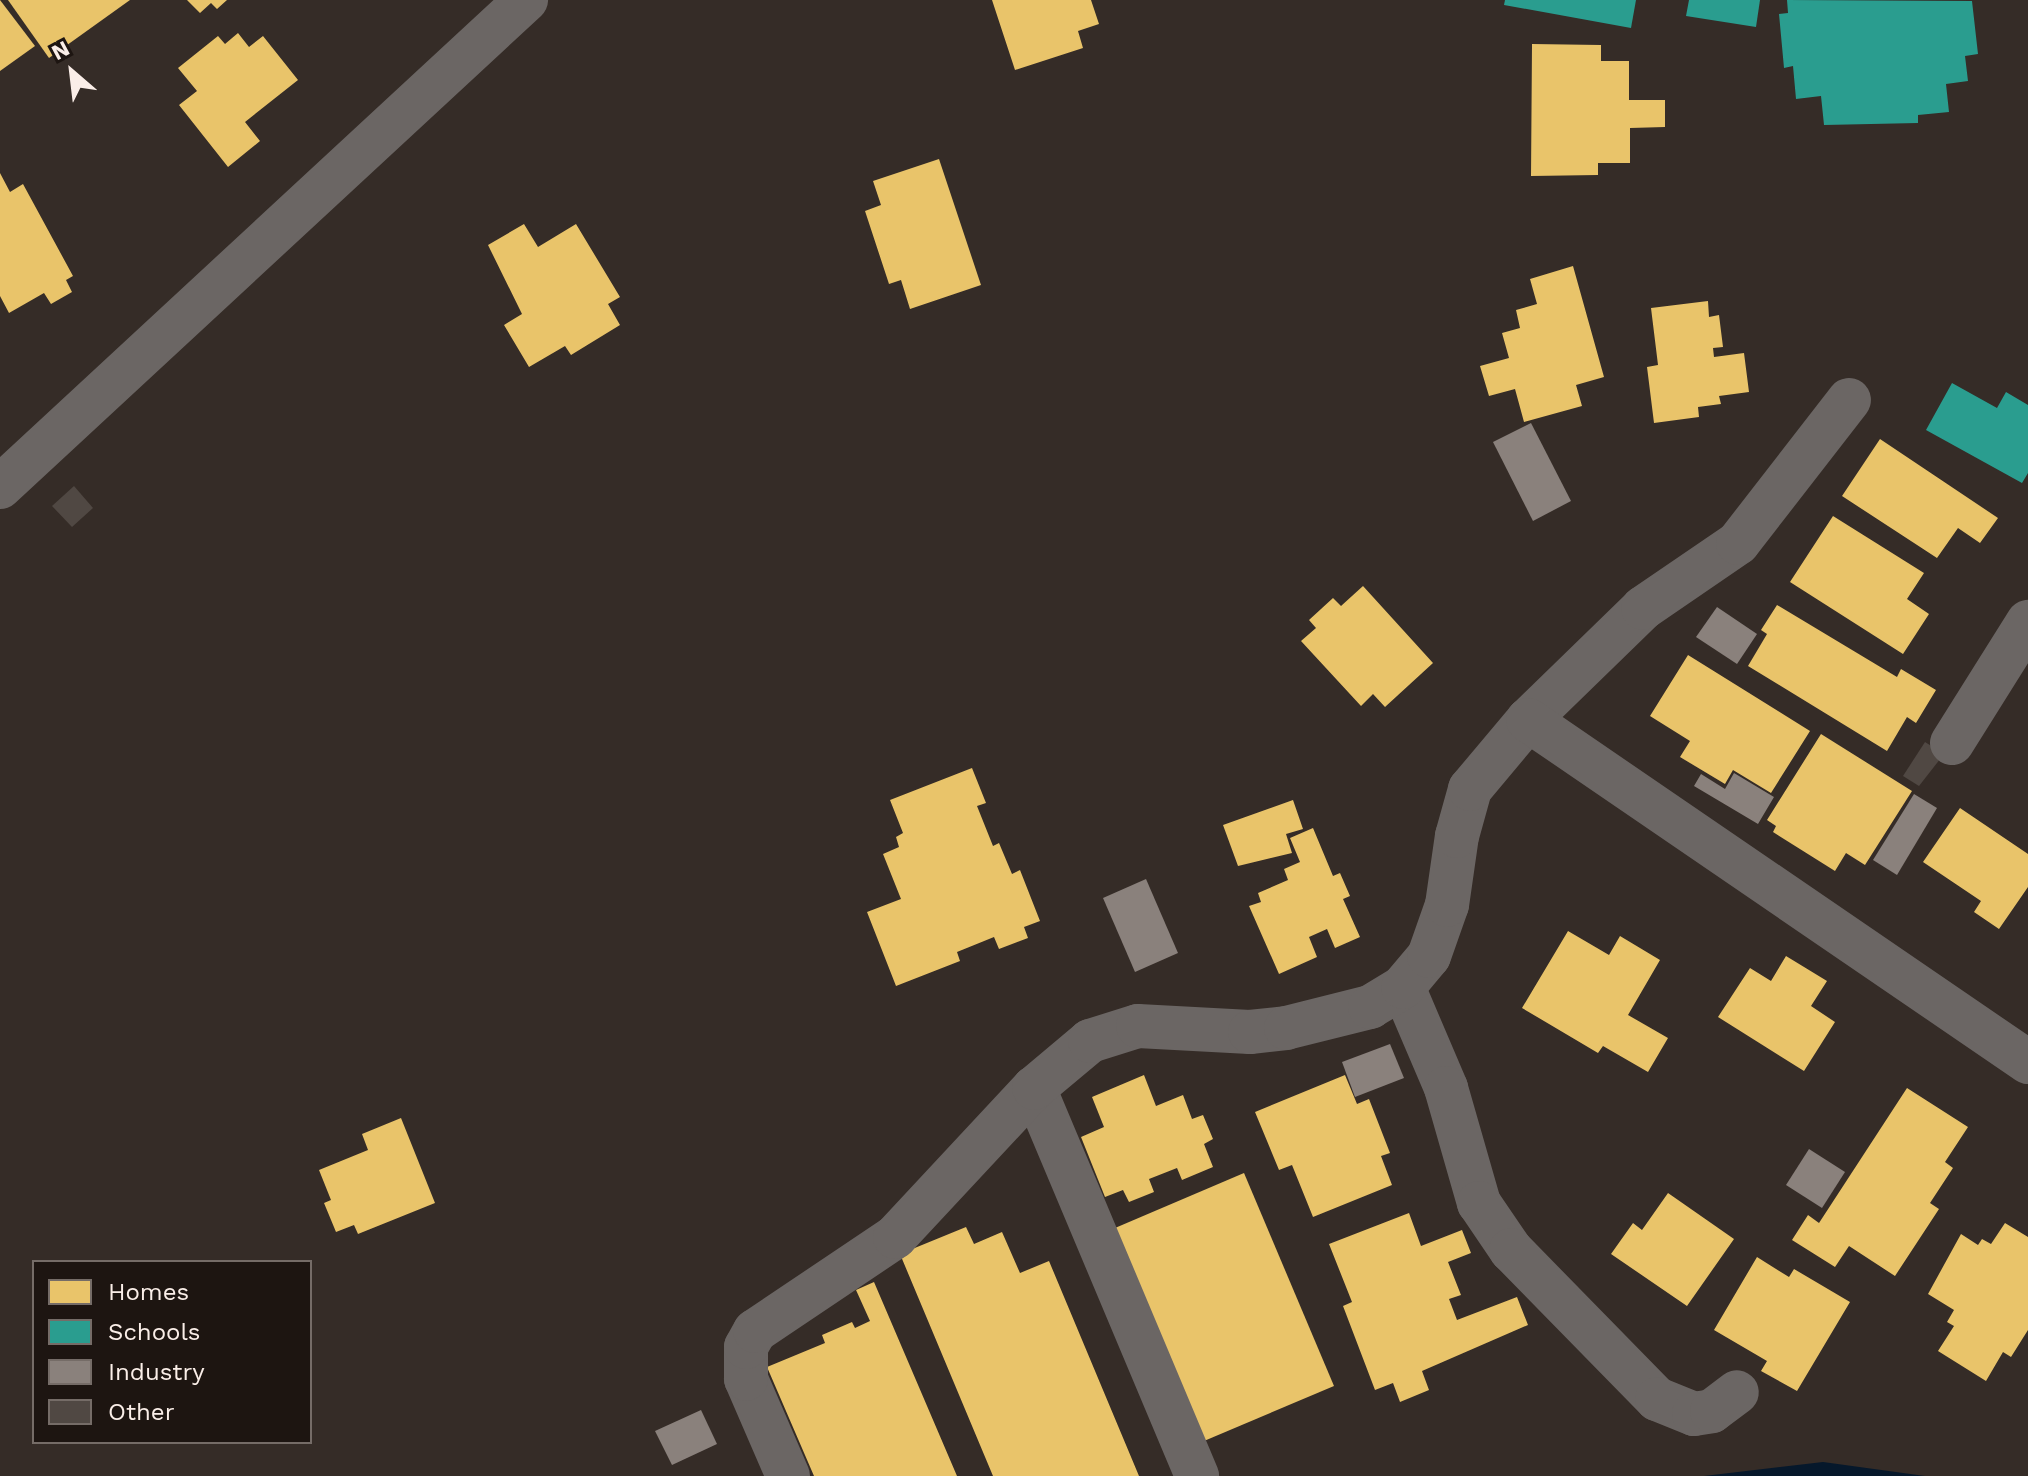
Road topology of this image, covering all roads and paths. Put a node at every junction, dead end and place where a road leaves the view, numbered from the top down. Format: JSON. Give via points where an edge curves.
{"nodes":[{"id":1,"x":526,"y":0,"type":"edge"},
{"id":2,"x":1849,"y":400,"type":"dead end"},
{"id":3,"x":0,"y":487,"type":"edge"},
{"id":4,"x":2028,"y":622,"type":"edge"},
{"id":5,"x":1528,"y":720,"type":"junction"},
{"id":6,"x":1952,"y":743,"type":"dead end"},
{"id":7,"x":1403,"y":987,"type":"junction"},
{"id":8,"x":2028,"y":1062,"type":"edge"},
{"id":9,"x":1034,"y":1088,"type":"junction"},
{"id":10,"x":1737,"y":1392,"type":"dead end"},
{"id":11,"x":788,"y":1476,"type":"edge"},
{"id":12,"x":1197,"y":1476,"type":"edge"}],
"edges":[{"from":1,"to":3,"type":"street"},
{"from":2,"to":5,"type":"street","via":[[1738,543],[1613,633]]},
{"from":4,"to":6,"type":"street"},
{"from":5,"to":7,"type":"street","via":[[1470,789],[1447,905],[1429,956]]},
{"from":5,"to":8,"type":"street"},
{"from":7,"to":9,"type":"street","via":[[1370,1007],[1286,1028],[1120,1029],[1076,1050]]},
{"from":7,"to":10,"type":"street","via":[[1446,1088],[1479,1203],[1511,1250],[1657,1399],[1694,1414],[1712,1411]]},
{"from":9,"to":11,"type":"street","via":[[895,1237],[755,1331],[746,1347],[746,1379]]},
{"from":9,"to":12,"type":"street"}]}
